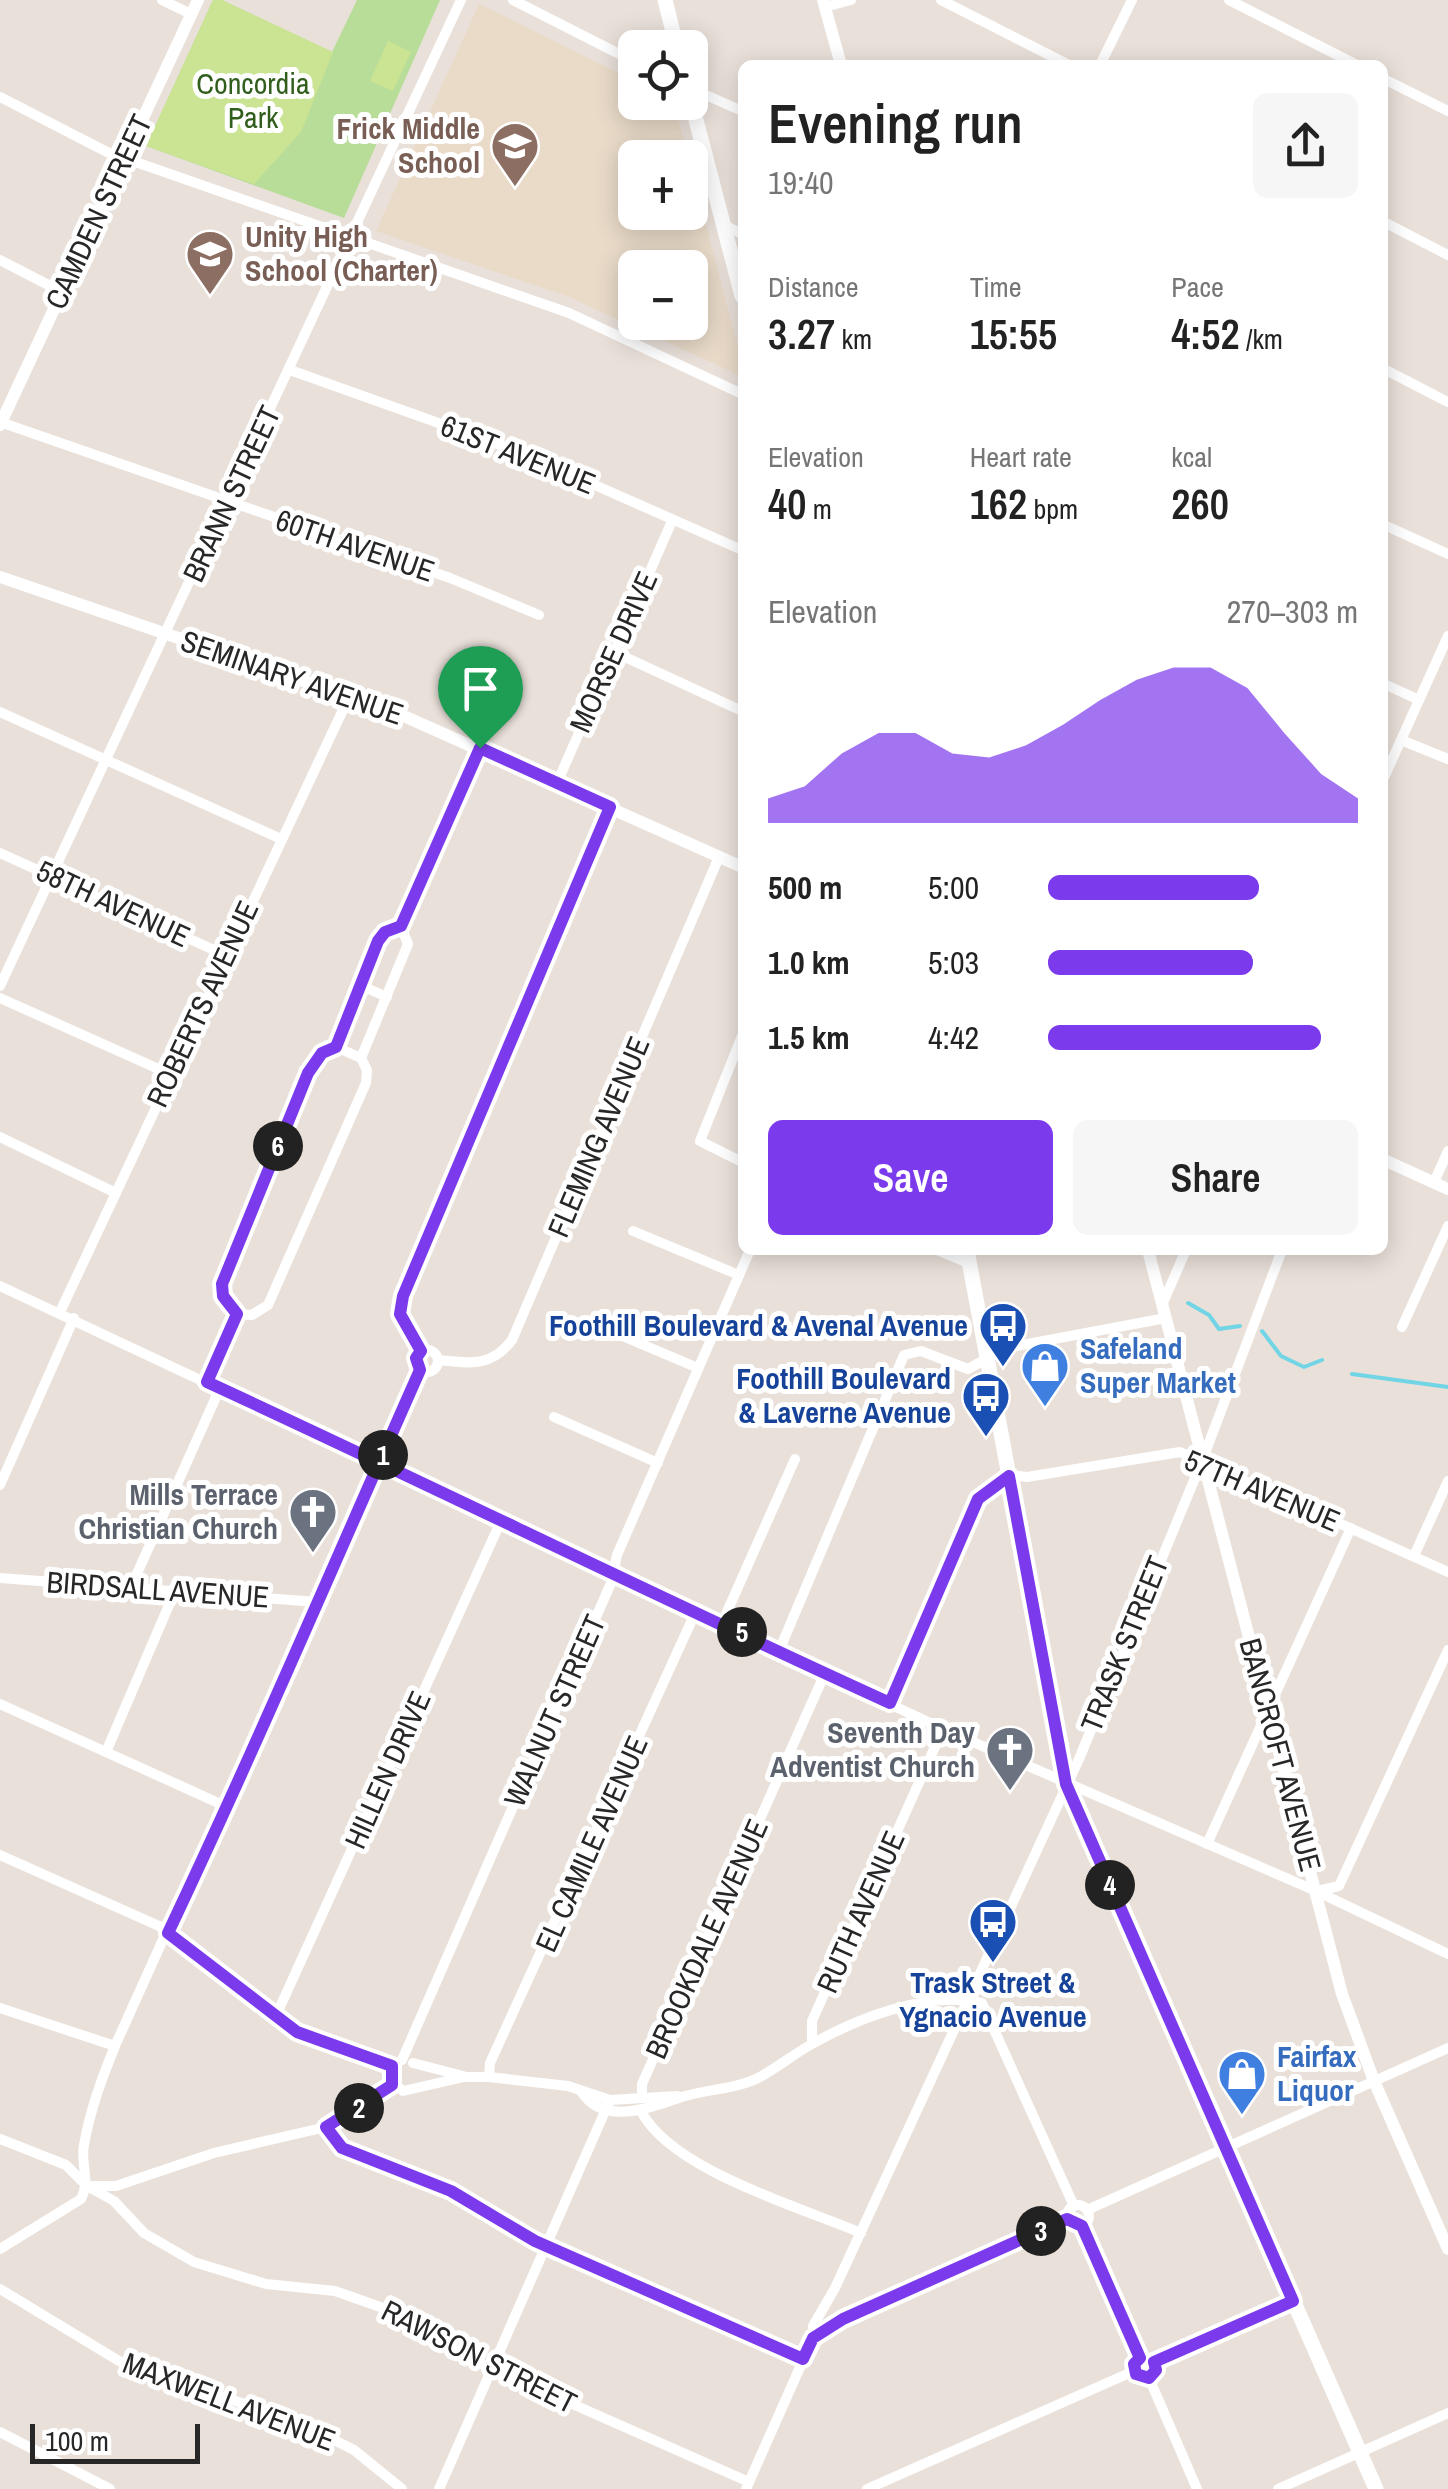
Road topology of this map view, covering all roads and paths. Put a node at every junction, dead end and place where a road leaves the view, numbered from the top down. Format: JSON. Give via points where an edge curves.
{"nodes":[{"id":1,"x":162,"y":0,"type":"edge"},
{"id":2,"x":198,"y":0,"type":"edge"},
{"id":3,"x":462,"y":0,"type":"edge"},
{"id":4,"x":513,"y":0,"type":"edge"},
{"id":5,"x":666,"y":0,"type":"edge"},
{"id":6,"x":852,"y":0,"type":"edge"},
{"id":7,"x":941,"y":0,"type":"edge"},
{"id":8,"x":1132,"y":0,"type":"edge"},
{"id":9,"x":1229,"y":0,"type":"edge"},
{"id":10,"x":824,"y":4,"type":"edge"},
{"id":11,"x":190,"y":14,"type":"junction"},
{"id":12,"x":673,"y":30,"type":"edge"},
{"id":13,"x":618,"y":53,"type":"edge"},
{"id":14,"x":839,"y":60,"type":"edge"},
{"id":15,"x":1059,"y":60,"type":"edge"},
{"id":16,"x":1102,"y":60,"type":"edge"},
{"id":17,"x":1347,"y":60,"type":"edge"},
{"id":18,"x":1388,"y":81,"type":"edge"},
{"id":19,"x":708,"y":96,"type":"edge"},
{"id":20,"x":0,"y":98,"type":"edge"},
{"id":21,"x":738,"y":108,"type":"edge"},
{"id":22,"x":1448,"y":112,"type":"edge"},
{"id":23,"x":696,"y":120,"type":"edge"},
{"id":24,"x":124,"y":159,"type":"junction"},
{"id":25,"x":724,"y":225,"type":"junction"},
{"id":26,"x":1388,"y":225,"type":"edge"},
{"id":27,"x":738,"y":232,"type":"edge"},
{"id":28,"x":350,"y":238,"type":"junction"},
{"id":29,"x":1448,"y":254,"type":"edge"},
{"id":30,"x":0,"y":260,"type":"edge"},
{"id":31,"x":738,"y":280,"type":"edge"},
{"id":32,"x":62,"y":292,"type":"junction"},
{"id":33,"x":290,"y":370,"type":"junction"},
{"id":34,"x":1388,"y":371,"type":"edge"},
{"id":35,"x":738,"y":392,"type":"edge"},
{"id":36,"x":1448,"y":402,"type":"edge"},
{"id":37,"x":0,"y":423,"type":"edge"},
{"id":38,"x":228,"y":502,"type":"junction"},
{"id":39,"x":672,"y":520,"type":"junction"},
{"id":40,"x":1388,"y":527,"type":"edge"},
{"id":41,"x":738,"y":548,"type":"edge"},
{"id":42,"x":1448,"y":554,"type":"edge"},
{"id":43,"x":0,"y":576,"type":"edge"},
{"id":44,"x":538,"y":614,"type":"dead end"},
{"id":45,"x":167,"y":634,"type":"junction"},
{"id":46,"x":1448,"y":636,"type":"edge"},
{"id":47,"x":614,"y":652,"type":"junction"},
{"id":48,"x":1388,"y":686,"type":"edge"},
{"id":49,"x":349,"y":697,"type":"junction"},
{"id":50,"x":1419,"y":700,"type":"junction"},
{"id":51,"x":738,"y":709,"type":"edge"},
{"id":52,"x":0,"y":712,"type":"edge"},
{"id":53,"x":1402,"y":740,"type":"junction"},
{"id":54,"x":480,"y":748,"type":"junction"},
{"id":55,"x":107,"y":760,"type":"junction"},
{"id":56,"x":1448,"y":760,"type":"edge"},
{"id":57,"x":1388,"y":769,"type":"edge"},
{"id":58,"x":557,"y":783,"type":"junction"},
{"id":59,"x":610,"y":807,"type":"junction"},
{"id":60,"x":279,"y":838,"type":"junction"},
{"id":61,"x":0,"y":853,"type":"edge"},
{"id":62,"x":718,"y":856,"type":"junction"},
{"id":63,"x":738,"y":866,"type":"edge"},
{"id":64,"x":51,"y":876,"type":"junction"},
{"id":65,"x":401,"y":926,"type":"junction"},
{"id":66,"x":225,"y":955,"type":"junction"},
{"id":67,"x":0,"y":986,"type":"edge"},
{"id":68,"x":362,"y":986,"type":"junction"},
{"id":69,"x":387,"y":997,"type":"junction"},
{"id":70,"x":0,"y":998,"type":"edge"},
{"id":71,"x":738,"y":1046,"type":"edge"},
{"id":72,"x":336,"y":1047,"type":"junction"},
{"id":73,"x":361,"y":1058,"type":"junction"},
{"id":74,"x":172,"y":1075,"type":"junction"},
{"id":75,"x":0,"y":1137,"type":"edge"},
{"id":76,"x":1448,"y":1150,"type":"edge"},
{"id":77,"x":738,"y":1160,"type":"edge"},
{"id":78,"x":1388,"y":1162,"type":"edge"},
{"id":79,"x":1434,"y":1182,"type":"junction"},
{"id":80,"x":1448,"y":1189,"type":"edge"},
{"id":81,"x":116,"y":1193,"type":"junction"},
{"id":82,"x":1448,"y":1226,"type":"edge"},
{"id":83,"x":633,"y":1231,"type":"dead end"},
{"id":84,"x":748,"y":1255,"type":"edge"},
{"id":85,"x":1149,"y":1255,"type":"edge"},
{"id":86,"x":1184,"y":1255,"type":"edge"},
{"id":87,"x":1280,"y":1255,"type":"edge"},
{"id":88,"x":968,"y":1256,"type":"edge"},
{"id":89,"x":738,"y":1275,"type":"junction"},
{"id":90,"x":0,"y":1286,"type":"edge"},
{"id":91,"x":60,"y":1312,"type":"junction"},
{"id":92,"x":1164,"y":1312,"type":"junction"},
{"id":93,"x":237,"y":1314,"type":"junction"},
{"id":94,"x":74,"y":1318,"type":"junction"},
{"id":95,"x":594,"y":1324,"type":"dead end"},
{"id":96,"x":1402,"y":1327,"type":"dead end"},
{"id":97,"x":421,"y":1351,"type":"junction"},
{"id":98,"x":987,"y":1357,"type":"junction"},
{"id":99,"x":438,"y":1360,"type":"junction"},
{"id":100,"x":698,"y":1368,"type":"junction"},
{"id":101,"x":420,"y":1370,"type":"junction"},
{"id":102,"x":207,"y":1382,"type":"junction"},
{"id":103,"x":220,"y":1388,"type":"junction"},
{"id":104,"x":554,"y":1418,"type":"dead end"},
{"id":105,"x":795,"y":1459,"type":"dead end"},
{"id":106,"x":1202,"y":1460,"type":"junction"},
{"id":107,"x":658,"y":1462,"type":"junction"},
{"id":108,"x":378,"y":1464,"type":"junction"},
{"id":109,"x":1009,"y":1476,"type":"junction"},
{"id":110,"x":1448,"y":1482,"type":"edge"},
{"id":111,"x":0,"y":1486,"type":"edge"},
{"id":112,"x":501,"y":1521,"type":"junction"},
{"id":113,"x":1351,"y":1528,"type":"junction"},
{"id":114,"x":1414,"y":1556,"type":"junction"},
{"id":115,"x":615,"y":1571,"type":"junction"},
{"id":116,"x":1448,"y":1572,"type":"edge"},
{"id":117,"x":0,"y":1578,"type":"edge"},
{"id":118,"x":132,"y":1587,"type":"junction"},
{"id":119,"x":175,"y":1591,"type":"junction"},
{"id":120,"x":317,"y":1602,"type":"junction"},
{"id":121,"x":696,"y":1610,"type":"junction"},
{"id":122,"x":722,"y":1623,"type":"junction"},
{"id":123,"x":1448,"y":1650,"type":"edge"},
{"id":124,"x":779,"y":1651,"type":"junction"},
{"id":125,"x":825,"y":1673,"type":"junction"},
{"id":126,"x":890,"y":1703,"type":"junction"},
{"id":127,"x":0,"y":1704,"type":"edge"},
{"id":128,"x":1269,"y":1715,"type":"junction"},
{"id":129,"x":943,"y":1729,"type":"junction"},
{"id":130,"x":106,"y":1752,"type":"junction"},
{"id":131,"x":1066,"y":1784,"type":"junction"},
{"id":132,"x":225,"y":1806,"type":"junction"},
{"id":133,"x":1206,"y":1844,"type":"junction"},
{"id":134,"x":0,"y":1855,"type":"edge"},
{"id":135,"x":1316,"y":1892,"type":"junction"},
{"id":136,"x":168,"y":1933,"type":"junction"},
{"id":137,"x":1448,"y":1954,"type":"edge"},
{"id":138,"x":966,"y":1999,"type":"junction"},
{"id":139,"x":0,"y":2008,"type":"edge"},
{"id":140,"x":274,"y":2018,"type":"junction"},
{"id":141,"x":812,"y":2043,"type":"junction"},
{"id":142,"x":116,"y":2046,"type":"junction"},
{"id":143,"x":1448,"y":2048,"type":"edge"},
{"id":144,"x":402,"y":2063,"type":"junction"},
{"id":145,"x":464,"y":2077,"type":"junction"},
{"id":146,"x":489,"y":2077,"type":"junction"},
{"id":147,"x":1374,"y":2081,"type":"junction"},
{"id":148,"x":392,"y":2085,"type":"junction"},
{"id":149,"x":414,"y":2087,"type":"junction"},
{"id":150,"x":643,"y":2104,"type":"junction"},
{"id":151,"x":609,"y":2106,"type":"junction"},
{"id":152,"x":326,"y":2127,"type":"junction"},
{"id":153,"x":0,"y":2138,"type":"edge"},
{"id":154,"x":1226,"y":2148,"type":"junction"},
{"id":155,"x":87,"y":2186,"type":"junction"},
{"id":156,"x":1074,"y":2206,"type":"junction"},
{"id":157,"x":1087,"y":2210,"type":"junction"},
{"id":158,"x":1067,"y":2219,"type":"junction"},
{"id":159,"x":1082,"y":2226,"type":"junction"},
{"id":160,"x":861,"y":2233,"type":"junction"},
{"id":161,"x":547,"y":2246,"type":"junction"},
{"id":162,"x":0,"y":2249,"type":"edge"},
{"id":163,"x":1448,"y":2249,"type":"edge"},
{"id":164,"x":0,"y":2290,"type":"edge"},
{"id":165,"x":1293,"y":2301,"type":"junction"},
{"id":166,"x":828,"y":2304,"type":"junction"},
{"id":167,"x":843,"y":2319,"type":"junction"},
{"id":168,"x":813,"y":2338,"type":"junction"},
{"id":169,"x":1140,"y":2358,"type":"junction"},
{"id":170,"x":803,"y":2359,"type":"junction"},
{"id":171,"x":1154,"y":2362,"type":"junction"},
{"id":172,"x":492,"y":2370,"type":"junction"},
{"id":173,"x":1134,"y":2371,"type":"junction"},
{"id":174,"x":1149,"y":2378,"type":"junction"},
{"id":175,"x":1448,"y":2413,"type":"edge"},
{"id":176,"x":0,"y":2432,"type":"edge"},
{"id":177,"x":1360,"y":2453,"type":"junction"},
{"id":178,"x":747,"y":2486,"type":"edge"},
{"id":179,"x":110,"y":2489,"type":"edge"},
{"id":180,"x":402,"y":2489,"type":"edge"},
{"id":181,"x":439,"y":2489,"type":"edge"},
{"id":182,"x":868,"y":2489,"type":"edge"},
{"id":183,"x":1197,"y":2489,"type":"edge"},
{"id":184,"x":1278,"y":2489,"type":"edge"},
{"id":185,"x":1376,"y":2489,"type":"edge"}],
"edges":[{"from":1,"to":11,"type":"street"},
{"from":2,"to":11,"type":"street","name":"CAMDEN STREET"},
{"from":3,"to":28,"type":"street","name":"BRANN STREET"},
{"from":4,"to":13,"type":"street"},
{"from":5,"to":12,"type":"main road"},
{"from":6,"to":10,"type":"street"},
{"from":7,"to":15,"type":"street"},
{"from":8,"to":16,"type":"street"},
{"from":9,"to":17,"type":"street"},
{"from":10,"to":14,"type":"street"},
{"from":11,"to":24,"type":"street","name":"CAMDEN STREET"},
{"from":18,"to":22,"type":"street"},
{"from":19,"to":21,"type":"street"},
{"from":20,"to":24,"type":"street"},
{"from":23,"to":25,"type":"main road"},
{"from":24,"to":28,"type":"street"},
{"from":24,"to":32,"type":"street","name":"CAMDEN STREET"},
{"from":25,"to":27,"type":"street"},
{"from":25,"to":31,"type":"main road"},
{"from":26,"to":29,"type":"street"},
{"from":28,"to":33,"type":"street","name":"BRANN STREET"},
{"from":28,"to":35,"type":"street","via":[[569,313]]},
{"from":30,"to":32,"type":"street"},
{"from":32,"to":37,"type":"street","name":"CAMDEN STREET"},
{"from":33,"to":38,"type":"street","name":"BRANN STREET"},
{"from":33,"to":39,"type":"street","name":"61ST AVENUE","via":[[520,452]]},
{"from":34,"to":36,"type":"street"},
{"from":37,"to":38,"type":"street","name":"60TH AVENUE"},
{"from":38,"to":44,"type":"street","name":"60TH AVENUE"},
{"from":38,"to":45,"type":"street","name":"BRANN STREET"},
{"from":39,"to":41,"type":"street","name":"61ST AVENUE"},
{"from":39,"to":47,"type":"street","name":"MORSE DRIVE"},
{"from":40,"to":42,"type":"street"},
{"from":43,"to":45,"type":"street","name":"SEMINARY AVENUE"},
{"from":45,"to":49,"type":"street","name":"SEMINARY AVENUE"},
{"from":45,"to":55,"type":"street","name":"BRANN STREET"},
{"from":46,"to":50,"type":"street"},
{"from":47,"to":51,"type":"street"},
{"from":47,"to":58,"type":"street","name":"MORSE DRIVE"},
{"from":48,"to":50,"type":"street"},
{"from":49,"to":54,"type":"street","name":"SEMINARY AVENUE"},
{"from":49,"to":60,"type":"street","name":"ROBERTS AVENUE"},
{"from":50,"to":53,"type":"street"},
{"from":52,"to":55,"type":"street"},
{"from":53,"to":56,"type":"street"},
{"from":53,"to":57,"type":"street"},
{"from":54,"to":58,"type":"street","name":"SEMINARY AVENUE"},
{"from":54,"to":65,"type":"street"},
{"from":55,"to":60,"type":"street"},
{"from":55,"to":64,"type":"street","name":"BRANN STREET"},
{"from":58,"to":59,"type":"street","name":"SEMINARY AVENUE"},
{"from":59,"to":62,"type":"street","name":"SEMINARY AVENUE"},
{"from":59,"to":97,"type":"street","via":[[403,1296],[400,1314]]},
{"from":60,"to":66,"type":"street","name":"ROBERTS AVENUE"},
{"from":61,"to":64,"type":"street","name":"58TH AVENUE"},
{"from":62,"to":63,"type":"street","name":"SEMINARY AVENUE"},
{"from":62,"to":99,"type":"street","name":"FLEMING AVENUE","via":[[512,1340],[479,1364]]},
{"from":64,"to":66,"type":"street","name":"58TH AVENUE"},
{"from":64,"to":67,"type":"street","name":"BRANN STREET"},
{"from":65,"to":68,"type":"street","via":[[378,941]]},
{"from":65,"to":69,"type":"street","via":[[408,944]]},
{"from":66,"to":74,"type":"street","name":"ROBERTS AVENUE"},
{"from":68,"to":69,"type":"street"},
{"from":68,"to":72,"type":"street"},
{"from":69,"to":73,"type":"street"},
{"from":70,"to":74,"type":"street"},
{"from":71,"to":77,"type":"street","via":[[700,1141]]},
{"from":72,"to":73,"type":"street"},
{"from":72,"to":93,"type":"street","via":[[322,1053],[308,1073],[222,1284]]},
{"from":73,"to":93,"type":"street","via":[[366,1083],[268,1305],[252,1315]]},
{"from":74,"to":81,"type":"street","name":"ROBERTS AVENUE"},
{"from":75,"to":81,"type":"street"},
{"from":76,"to":79,"type":"street"},
{"from":78,"to":79,"type":"street"},
{"from":79,"to":80,"type":"street"},
{"from":81,"to":91,"type":"street","name":"ROBERTS AVENUE"},
{"from":82,"to":96,"type":"street"},
{"from":83,"to":89,"type":"street"},
{"from":84,"to":89,"type":"street","name":"WALNUT STREET"},
{"from":85,"to":92,"type":"street","name":"BANCROFT AVENUE"},
{"from":86,"to":92,"type":"street"},
{"from":87,"to":106,"type":"street","name":"TRASK STREET"},
{"from":88,"to":98,"type":"main road"},
{"from":89,"to":100,"type":"street","name":"WALNUT STREET"},
{"from":90,"to":91,"type":"street"},
{"from":91,"to":94,"type":"street"},
{"from":92,"to":98,"type":"street"},
{"from":92,"to":106,"type":"street","name":"BANCROFT AVENUE"},
{"from":93,"to":102,"type":"street"},
{"from":94,"to":102,"type":"street"},
{"from":94,"to":111,"type":"street"},
{"from":95,"to":100,"type":"street"},
{"from":97,"to":99,"type":"street","via":[[432,1351]]},
{"from":97,"to":101,"type":"street"},
{"from":98,"to":109,"type":"main road"},
{"from":98,"to":124,"type":"street","via":[[968,1369],[921,1351],[904,1355]]},
{"from":99,"to":101,"type":"street","via":[[434,1370]]},
{"from":100,"to":107,"type":"street","name":"WALNUT STREET"},
{"from":101,"to":108,"type":"street"},
{"from":102,"to":103,"type":"street"},
{"from":103,"to":108,"type":"street"},
{"from":103,"to":118,"type":"street"},
{"from":104,"to":107,"type":"street"},
{"from":105,"to":122,"type":"street"},
{"from":106,"to":109,"type":"street","name":"57TH AVENUE","via":[[1180,1452]]},
{"from":106,"to":113,"type":"street","name":"57TH AVENUE"},
{"from":106,"to":128,"type":"street","name":"BANCROFT AVENUE"},
{"from":106,"to":131,"type":"street","name":"TRASK STREET"},
{"from":107,"to":115,"type":"street","name":"WALNUT STREET"},
{"from":108,"to":112,"type":"street"},
{"from":108,"to":120,"type":"street"},
{"from":109,"to":126,"type":"street","via":[[978,1499]]},
{"from":109,"to":131,"type":"main road"},
{"from":110,"to":114,"type":"street"},
{"from":112,"to":115,"type":"street"},
{"from":112,"to":140,"type":"street","name":"HILLEN DRIVE"},
{"from":113,"to":114,"type":"street","name":"57TH AVENUE"},
{"from":113,"to":128,"type":"street"},
{"from":114,"to":116,"type":"street","name":"57TH AVENUE"},
{"from":115,"to":121,"type":"street"},
{"from":115,"to":144,"type":"street","name":"WALNUT STREET"},
{"from":117,"to":118,"type":"street","name":"BIRDSALL AVENUE"},
{"from":118,"to":119,"type":"street","name":"BIRDSALL AVENUE"},
{"from":119,"to":120,"type":"street","name":"BIRDSALL AVENUE"},
{"from":119,"to":130,"type":"street"},
{"from":120,"to":132,"type":"street"},
{"from":121,"to":122,"type":"street"},
{"from":121,"to":146,"type":"street","name":"EL CAMILE AVENUE","via":[[488,2066]]},
{"from":122,"to":124,"type":"street"},
{"from":123,"to":135,"type":"street","via":[[1339,1886]]},
{"from":124,"to":125,"type":"street"},
{"from":125,"to":126,"type":"street"},
{"from":125,"to":150,"type":"street","name":"BROOKDALE AVENUE","via":[[642,2084]]},
{"from":126,"to":129,"type":"street"},
{"from":127,"to":130,"type":"street"},
{"from":128,"to":133,"type":"street"},
{"from":128,"to":135,"type":"street","name":"BANCROFT AVENUE"},
{"from":129,"to":131,"type":"street"},
{"from":129,"to":141,"type":"street","name":"RUTH AVENUE","via":[[812,2020]]},
{"from":130,"to":132,"type":"street"},
{"from":131,"to":133,"type":"street"},
{"from":131,"to":138,"type":"street","name":"TRASK STREET"},
{"from":131,"to":154,"type":"main road"},
{"from":132,"to":136,"type":"street"},
{"from":133,"to":135,"type":"street"},
{"from":134,"to":136,"type":"street"},
{"from":135,"to":137,"type":"street"},
{"from":135,"to":147,"type":"street","name":"BANCROFT AVENUE","via":[[1342,1994]]},
{"from":136,"to":140,"type":"street"},
{"from":136,"to":142,"type":"street"},
{"from":138,"to":141,"type":"street","via":[[892,2011]]},
{"from":138,"to":156,"type":"street","via":[[982,2003]]},
{"from":138,"to":160,"type":"street","name":"TRASK STREET"},
{"from":139,"to":142,"type":"street"},
{"from":140,"to":144,"type":"street","via":[[316,2042]]},
{"from":141,"to":150,"type":"street","via":[[757,2078]]},
{"from":142,"to":155,"type":"street","via":[[82,2150]]},
{"from":143,"to":147,"type":"street"},
{"from":144,"to":145,"type":"street"},
{"from":144,"to":148,"type":"street"},
{"from":144,"to":149,"type":"street","via":[[419,2077]]},
{"from":145,"to":146,"type":"street"},
{"from":145,"to":149,"type":"street"},
{"from":146,"to":151,"type":"street","via":[[591,2090]]},
{"from":147,"to":154,"type":"street"},
{"from":147,"to":163,"type":"street","name":"BANCROFT AVENUE"},
{"from":148,"to":149,"type":"street"},
{"from":148,"to":152,"type":"street"},
{"from":150,"to":151,"type":"street"},
{"from":150,"to":160,"type":"street","via":[[654,2129],[691,2162]]},
{"from":151,"to":161,"type":"street"},
{"from":152,"to":155,"type":"street","via":[[214,2152],[116,2186]]},
{"from":152,"to":161,"type":"street","via":[[342,2148],[451,2191]]},
{"from":153,"to":155,"type":"street","name":"RAWSON STREET","via":[[66,2166]]},
{"from":154,"to":157,"type":"street"},
{"from":154,"to":165,"type":"main road"},
{"from":155,"to":162,"type":"street","via":[[80,2199]]},
{"from":155,"to":172,"type":"street","name":"RAWSON STREET","via":[[114,2201],[144,2233],[194,2262],[266,2284],[364,2300]]},
{"from":156,"to":157,"type":"street"},
{"from":156,"to":158,"type":"street"},
{"from":157,"to":159,"type":"street"},
{"from":158,"to":159,"type":"street"},
{"from":158,"to":167,"type":"street"},
{"from":159,"to":169,"type":"street"},
{"from":160,"to":166,"type":"street","name":"TRASK STREET"},
{"from":161,"to":170,"type":"street"},
{"from":161,"to":172,"type":"street"},
{"from":164,"to":180,"type":"street","name":"MAXWELL AVENUE","via":[[118,2361],[300,2423],[354,2450]]},
{"from":165,"to":171,"type":"street"},
{"from":165,"to":177,"type":"main road"},
{"from":166,"to":167,"type":"street"},
{"from":166,"to":168,"type":"street","name":"TRASK STREET"},
{"from":167,"to":168,"type":"street"},
{"from":168,"to":170,"type":"street","name":"TRASK STREET"},
{"from":169,"to":171,"type":"street"},
{"from":169,"to":173,"type":"street"},
{"from":170,"to":178,"type":"street","name":"TRASK STREET"},
{"from":171,"to":174,"type":"street"},
{"from":172,"to":178,"type":"street","name":"RAWSON STREET"},
{"from":172,"to":181,"type":"street"},
{"from":173,"to":174,"type":"street"},
{"from":173,"to":182,"type":"street"},
{"from":174,"to":183,"type":"street"},
{"from":175,"to":177,"type":"street"},
{"from":176,"to":179,"type":"street"},
{"from":177,"to":184,"type":"street"},
{"from":177,"to":185,"type":"main road"}]}
